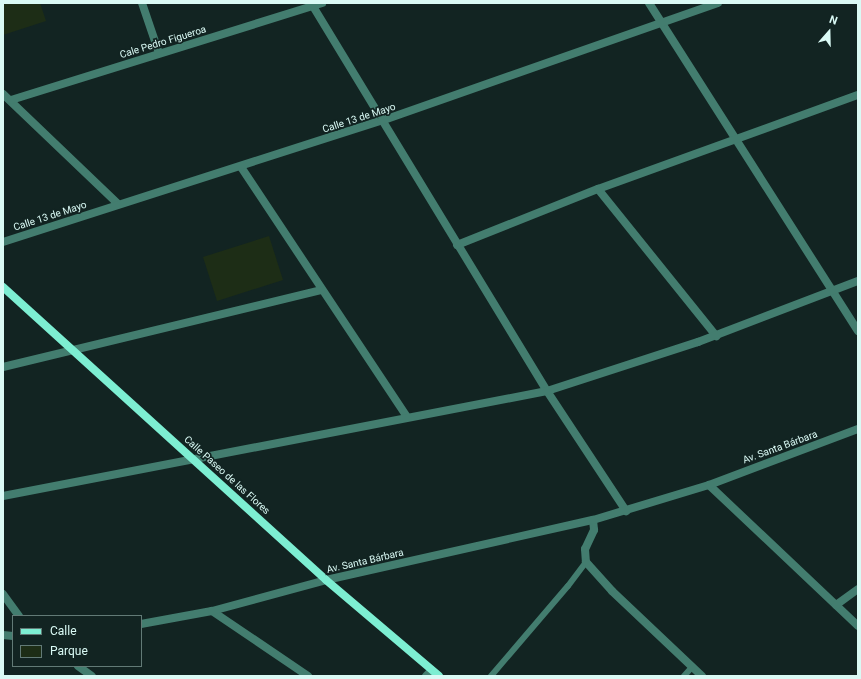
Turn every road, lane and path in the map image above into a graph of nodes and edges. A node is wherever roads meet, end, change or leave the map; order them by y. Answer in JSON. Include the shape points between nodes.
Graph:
{"nodes":[{"id":1,"x":142,"y":3,"type":"edge"},
{"id":2,"x":322,"y":3,"type":"edge"},
{"id":3,"x":650,"y":3,"type":"edge"},
{"id":4,"x":718,"y":3,"type":"edge"},
{"id":5,"x":312,"y":5,"type":"edge"},
{"id":6,"x":663,"y":24,"type":"junction"},
{"id":7,"x":159,"y":53,"type":"junction"},
{"id":8,"x":3,"y":94,"type":"edge"},
{"id":9,"x":858,"y":95,"type":"edge"},
{"id":10,"x":11,"y":100,"type":"junction"},
{"id":11,"x":381,"y":121,"type":"junction"},
{"id":12,"x":737,"y":139,"type":"junction"},
{"id":13,"x":241,"y":167,"type":"junction"},
{"id":14,"x":598,"y":190,"type":"junction"},
{"id":15,"x":118,"y":204,"type":"junction"},
{"id":16,"x":3,"y":242,"type":"edge"},
{"id":17,"x":457,"y":245,"type":"junction"},
{"id":18,"x":858,"y":281,"type":"edge"},
{"id":19,"x":3,"y":287,"type":"edge"},
{"id":20,"x":321,"y":290,"type":"junction"},
{"id":21,"x":833,"y":292,"type":"junction"},
{"id":22,"x":858,"y":331,"type":"edge"},
{"id":23,"x":716,"y":336,"type":"junction"},
{"id":24,"x":74,"y":350,"type":"junction"},
{"id":25,"x":3,"y":367,"type":"edge"},
{"id":26,"x":547,"y":391,"type":"junction"},
{"id":27,"x":407,"y":416,"type":"junction"},
{"id":28,"x":858,"y":429,"type":"edge"},
{"id":29,"x":196,"y":460,"type":"junction"},
{"id":30,"x":709,"y":485,"type":"junction"},
{"id":31,"x":3,"y":496,"type":"edge"},
{"id":32,"x":626,"y":511,"type":"junction"},
{"id":33,"x":593,"y":520,"type":"junction"},
{"id":34,"x":586,"y":562,"type":"junction"},
{"id":35,"x":326,"y":580,"type":"junction"},
{"id":36,"x":858,"y":589,"type":"edge"},
{"id":37,"x":3,"y":594,"type":"edge"},
{"id":38,"x":836,"y":605,"type":"junction"},
{"id":39,"x":212,"y":611,"type":"junction"},
{"id":40,"x":18,"y":615,"type":"edge"},
{"id":41,"x":142,"y":624,"type":"edge"},
{"id":42,"x":858,"y":626,"type":"edge"},
{"id":43,"x":79,"y":667,"type":"edge"},
{"id":44,"x":692,"y":667,"type":"junction"},
{"id":45,"x":429,"y":673,"type":"edge"},
{"id":46,"x":92,"y":676,"type":"edge"},
{"id":47,"x":308,"y":676,"type":"edge"},
{"id":48,"x":439,"y":676,"type":"edge"},
{"id":49,"x":491,"y":676,"type":"edge"},
{"id":50,"x":684,"y":676,"type":"edge"},
{"id":51,"x":702,"y":676,"type":"edge"}],
"edges":[{"from":1,"to":7,"type":"street"},
{"from":2,"to":5,"type":"street","name":"Cale Pedro Figueroa"},
{"from":3,"to":6,"type":"street"},
{"from":4,"to":6,"type":"street","name":"Calle 13 de Mayo"},
{"from":5,"to":7,"type":"street","name":"Cale Pedro Figueroa"},
{"from":5,"to":11,"type":"street"},
{"from":6,"to":11,"type":"street","name":"Calle 13 de Mayo"},
{"from":6,"to":12,"type":"street"},
{"from":7,"to":10,"type":"street","name":"Cale Pedro Figueroa"},
{"from":8,"to":10,"type":"street"},
{"from":9,"to":12,"type":"street"},
{"from":10,"to":15,"type":"street"},
{"from":11,"to":13,"type":"street","name":"Calle 13 de Mayo"},
{"from":11,"to":17,"type":"street"},
{"from":12,"to":14,"type":"street"},
{"from":12,"to":21,"type":"street"},
{"from":13,"to":15,"type":"street","name":"Calle 13 de Mayo"},
{"from":13,"to":20,"type":"street"},
{"from":14,"to":17,"type":"street"},
{"from":14,"to":23,"type":"street"},
{"from":15,"to":16,"type":"street","name":"Calle 13 de Mayo"},
{"from":17,"to":26,"type":"street"},
{"from":18,"to":21,"type":"street"},
{"from":19,"to":24,"type":"street","name":"Calle Paseo de las Flores"},
{"from":20,"to":24,"type":"street"},
{"from":20,"to":27,"type":"street"},
{"from":21,"to":22,"type":"street"},
{"from":21,"to":23,"type":"street"},
{"from":23,"to":26,"type":"street"},
{"from":24,"to":25,"type":"street"},
{"from":24,"to":29,"type":"street","name":"Calle Paseo de las Flores"},
{"from":26,"to":27,"type":"street"},
{"from":26,"to":32,"type":"street"},
{"from":27,"to":29,"type":"street"},
{"from":28,"to":30,"type":"street","name":"Av. Santa Bárbara"},
{"from":29,"to":31,"type":"street"},
{"from":29,"to":35,"type":"street","name":"Calle Paseo de las Flores"},
{"from":30,"to":32,"type":"street","name":"Av. Santa Bárbara"},
{"from":30,"to":38,"type":"street"},
{"from":32,"to":33,"type":"street","name":"Av. Santa Bárbara"},
{"from":33,"to":34,"type":"street","via":[[594,530],[585,549]]},
{"from":33,"to":35,"type":"street","name":"Av. Santa Bárbara"},
{"from":34,"to":44,"type":"street","via":[[612,591]]},
{"from":34,"to":49,"type":"lane"},
{"from":35,"to":39,"type":"street","name":"Av. Santa Bárbara"},
{"from":35,"to":45,"type":"street","name":"Calle Paseo de las Flores"},
{"from":36,"to":38,"type":"street"},
{"from":37,"to":40,"type":"street"},
{"from":38,"to":42,"type":"street"},
{"from":39,"to":41,"type":"street","name":"Av. Santa Bárbara"},
{"from":39,"to":47,"type":"street"},
{"from":43,"to":46,"type":"street"},
{"from":44,"to":50,"type":"lane"},
{"from":44,"to":51,"type":"street"},
{"from":45,"to":48,"type":"street","name":"Calle Paseo de las Flores"}]}
